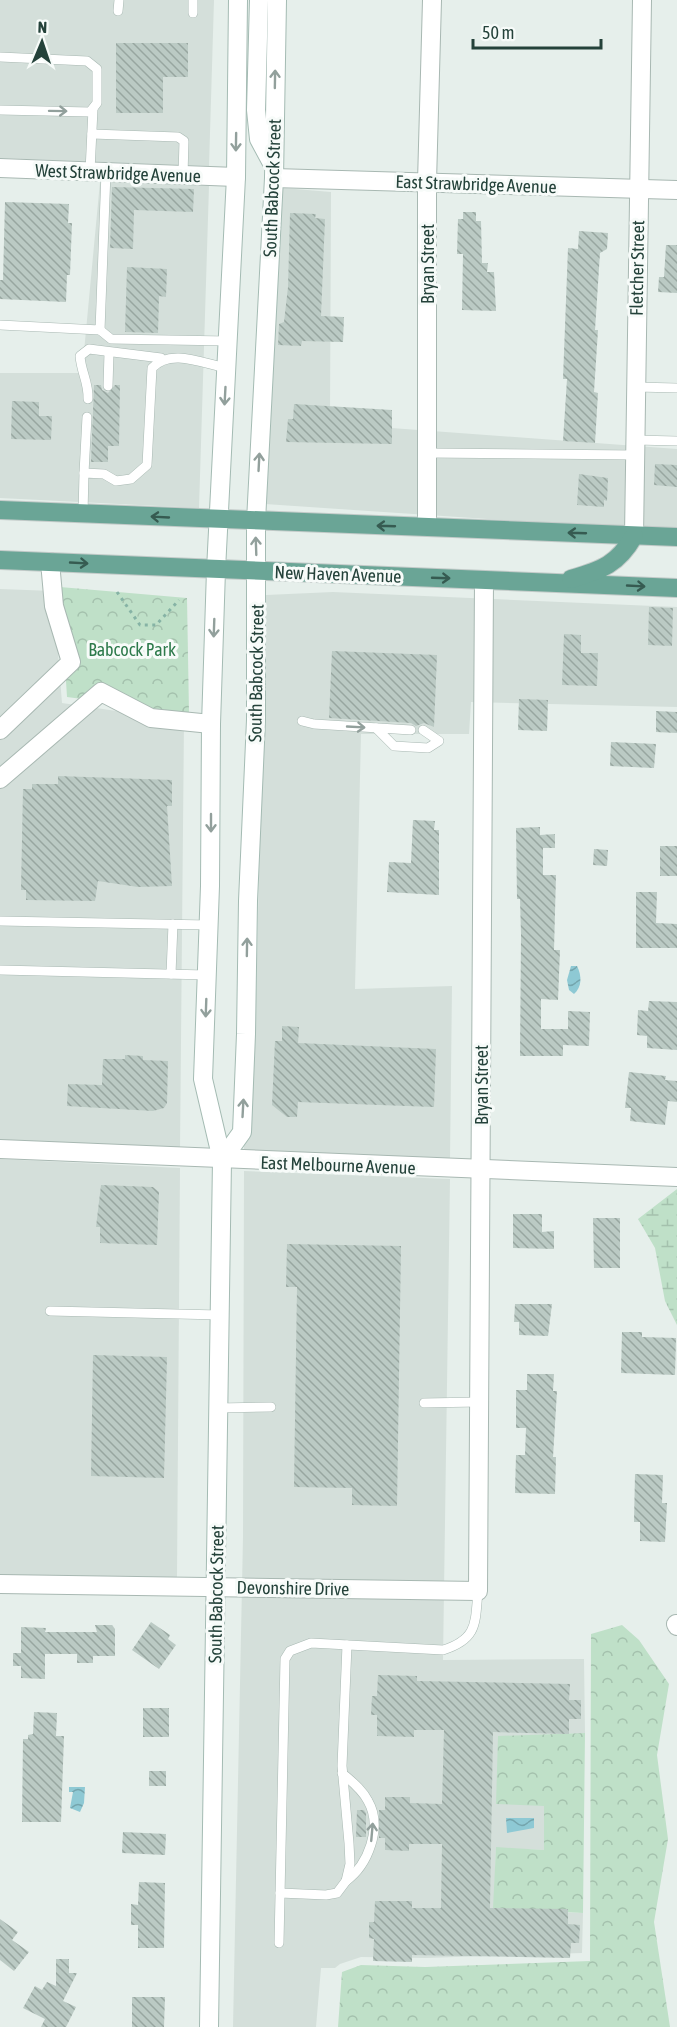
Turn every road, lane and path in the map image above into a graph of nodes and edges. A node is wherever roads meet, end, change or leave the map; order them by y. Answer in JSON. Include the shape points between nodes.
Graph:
{"nodes":[{"id":1,"x":119,"y":0,"type":"edge"},
{"id":2,"x":194,"y":0,"type":"edge"},
{"id":3,"x":238,"y":0,"type":"edge"},
{"id":4,"x":259,"y":0,"type":"edge"},
{"id":5,"x":277,"y":0,"type":"edge"},
{"id":6,"x":432,"y":0,"type":"edge"},
{"id":7,"x":642,"y":0,"type":"edge"},
{"id":8,"x":118,"y":10,"type":"dead end"},
{"id":9,"x":193,"y":13,"type":"dead end"},
{"id":10,"x":0,"y":57,"type":"edge"},
{"id":11,"x":93,"y":109,"type":"junction"},
{"id":12,"x":0,"y":110,"type":"edge"},
{"id":13,"x":92,"y":134,"type":"junction"},
{"id":14,"x":0,"y":168,"type":"edge"},
{"id":15,"x":98,"y":172,"type":"junction"},
{"id":16,"x":274,"y":172,"type":"junction"},
{"id":17,"x":183,"y":175,"type":"junction"},
{"id":18,"x":236,"y":177,"type":"junction"},
{"id":19,"x":427,"y":182,"type":"junction"},
{"id":20,"x":638,"y":188,"type":"junction"},
{"id":21,"x":677,"y":190,"type":"edge"},
{"id":22,"x":0,"y":325,"type":"edge"},
{"id":23,"x":100,"y":330,"type":"junction"},
{"id":24,"x":228,"y":341,"type":"junction"},
{"id":25,"x":109,"y":353,"type":"junction"},
{"id":26,"x":161,"y":358,"type":"junction"},
{"id":27,"x":226,"y":368,"type":"junction"},
{"id":28,"x":108,"y":386,"type":"dead end"},
{"id":29,"x":636,"y":387,"type":"junction"},
{"id":30,"x":677,"y":388,"type":"edge"},
{"id":31,"x":88,"y":399,"type":"dead end"},
{"id":32,"x":87,"y":417,"type":"dead end"},
{"id":33,"x":677,"y":441,"type":"edge"},
{"id":34,"x":635,"y":448,"type":"junction"},
{"id":35,"x":427,"y":453,"type":"junction"},
{"id":36,"x":84,"y":473,"type":"junction"},
{"id":37,"x":0,"y":510,"type":"edge"},
{"id":38,"x":83,"y":514,"type":"junction"},
{"id":39,"x":218,"y":520,"type":"junction"},
{"id":40,"x":256,"y":521,"type":"junction"},
{"id":41,"x":427,"y":527,"type":"junction"},
{"id":42,"x":634,"y":536,"type":"junction"},
{"id":43,"x":677,"y":537,"type":"edge"},
{"id":44,"x":0,"y":560,"type":"edge"},
{"id":45,"x":50,"y":562,"type":"junction"},
{"id":46,"x":216,"y":570,"type":"junction"},
{"id":47,"x":257,"y":571,"type":"junction"},
{"id":48,"x":484,"y":580,"type":"junction"},
{"id":49,"x":558,"y":583,"type":"junction"},
{"id":50,"x":677,"y":588,"type":"edge"},
{"id":51,"x":117,"y":592,"type":"dead end"},
{"id":52,"x":179,"y":600,"type":"dead end"},
{"id":53,"x":302,"y":721,"type":"dead end"},
{"id":54,"x":211,"y":724,"type":"junction"},
{"id":55,"x":376,"y":728,"type":"junction"},
{"id":56,"x":0,"y":730,"type":"edge"},
{"id":57,"x":411,"y":730,"type":"dead end"},
{"id":58,"x":423,"y":730,"type":"dead end"},
{"id":59,"x":0,"y":779,"type":"edge"},
{"id":60,"x":0,"y":921,"type":"edge"},
{"id":61,"x":173,"y":924,"type":"junction"},
{"id":62,"x":209,"y":925,"type":"junction"},
{"id":63,"x":0,"y":970,"type":"edge"},
{"id":64,"x":171,"y":974,"type":"junction"},
{"id":65,"x":207,"y":975,"type":"junction"},
{"id":66,"x":0,"y":1149,"type":"edge"},
{"id":67,"x":222,"y":1160,"type":"junction"},
{"id":68,"x":480,"y":1170,"type":"junction"},
{"id":69,"x":677,"y":1177,"type":"edge"},
{"id":70,"x":50,"y":1311,"type":"dead end"},
{"id":71,"x":220,"y":1314,"type":"junction"},
{"id":72,"x":479,"y":1402,"type":"junction"},
{"id":73,"x":424,"y":1403,"type":"dead end"},
{"id":74,"x":271,"y":1407,"type":"dead end"},
{"id":75,"x":218,"y":1408,"type":"junction"},
{"id":76,"x":0,"y":1584,"type":"edge"},
{"id":77,"x":216,"y":1587,"type":"junction"},
{"id":78,"x":478,"y":1591,"type":"junction"},
{"id":79,"x":347,"y":1645,"type":"junction"},
{"id":80,"x":342,"y":1773,"type":"junction"},
{"id":81,"x":346,"y":1881,"type":"junction"},
{"id":82,"x":280,"y":1893,"type":"junction"},
{"id":83,"x":279,"y":1943,"type":"dead end"},
{"id":84,"x":209,"y":2027,"type":"edge"}],
"edges":[{"from":1,"to":8,"type":"lane"},
{"from":2,"to":9,"type":"lane"},
{"from":3,"to":18,"type":"street","name":"South Babcock Street","one_way":true},
{"from":4,"to":16,"type":"street","via":[[256,110],[259,140]]},
{"from":16,"to":5,"type":"street","name":"South Babcock Street","one_way":true},
{"from":6,"to":19,"type":"street","name":"Bryan Street"},
{"from":7,"to":20,"type":"street","name":"Fletcher Street"},
{"from":10,"to":11,"type":"lane","via":[[94,64],[97,103]]},
{"from":12,"to":11,"type":"lane","one_way":true},
{"from":11,"to":13,"type":"lane"},
{"from":13,"to":15,"type":"lane"},
{"from":13,"to":17,"type":"lane","via":[[178,137],[184,141]]},
{"from":14,"to":15,"type":"street","name":"West Strawbridge Avenue"},
{"from":15,"to":17,"type":"street","name":"West Strawbridge Avenue"},
{"from":15,"to":23,"type":"lane"},
{"from":16,"to":19,"type":"street","name":"East Strawbridge Avenue"},
{"from":40,"to":16,"type":"street","name":"South Babcock Street","one_way":true},
{"from":17,"to":18,"type":"street","name":"West Strawbridge Avenue"},
{"from":18,"to":24,"type":"street","name":"South Babcock Street"},
{"from":19,"to":20,"type":"street","name":"East Strawbridge Avenue"},
{"from":19,"to":35,"type":"street","name":"Bryan Street"},
{"from":20,"to":21,"type":"street","name":"East Strawbridge Avenue"},
{"from":20,"to":29,"type":"street","name":"Fletcher Street"},
{"from":22,"to":23,"type":"lane"},
{"from":23,"to":24,"type":"lane","via":[[111,339]]},
{"from":24,"to":27,"type":"street","name":"South Babcock Street"},
{"from":25,"to":26,"type":"lane"},
{"from":25,"to":28,"type":"lane"},
{"from":25,"to":31,"type":"lane","via":[[89,349],[80,356],[89,386]]},
{"from":26,"to":27,"type":"lane","via":[[174,356]]},
{"from":26,"to":36,"type":"lane","via":[[152,368],[147,465],[130,479],[116,481],[104,470]]},
{"from":27,"to":39,"type":"street","name":"South Babcock Street","one_way":true},
{"from":29,"to":30,"type":"lane"},
{"from":29,"to":34,"type":"street","name":"Fletcher Street"},
{"from":32,"to":36,"type":"lane"},
{"from":33,"to":34,"type":"lane"},
{"from":34,"to":35,"type":"lane"},
{"from":34,"to":42,"type":"street","name":"Fletcher Street"},
{"from":35,"to":41,"type":"street","name":"Bryan Street"},
{"from":36,"to":38,"type":"lane"},
{"from":37,"to":38,"type":"main road"},
{"from":39,"to":38,"type":"main road","one_way":true},
{"from":39,"to":40,"type":"main road"},
{"from":39,"to":46,"type":"street","name":"South Babcock Street"},
{"from":41,"to":40,"type":"main road","one_way":true},
{"from":47,"to":40,"type":"street","name":"South Babcock Street","one_way":true},
{"from":42,"to":41,"type":"main road","one_way":true},
{"from":42,"to":43,"type":"main road"},
{"from":42,"to":49,"type":"main road","via":[[623,554],[609,565]]},
{"from":44,"to":45,"type":"main road","name":"New Haven Avenue"},
{"from":45,"to":46,"type":"main road","name":"New Haven Avenue","one_way":true},
{"from":45,"to":56,"type":"street","via":[[54,606],[71,662]]},
{"from":46,"to":47,"type":"main road","name":"New Haven Avenue"},
{"from":46,"to":54,"type":"street","name":"South Babcock Street","one_way":true},
{"from":47,"to":48,"type":"main road","name":"New Haven Avenue","one_way":true},
{"from":67,"to":47,"type":"street","name":"South Babcock Street","one_way":true,"via":[[242,1132]]},
{"from":48,"to":49,"type":"main road","name":"New Haven Avenue"},
{"from":48,"to":68,"type":"street","name":"Bryan Street"},
{"from":49,"to":50,"type":"main road","name":"New Haven Avenue","one_way":true},
{"from":51,"to":52,"type":"path","via":[[140,625],[156,625]]},
{"from":53,"to":55,"type":"lane","one_way":true},
{"from":54,"to":59,"type":"street","via":[[151,718],[100,692]]},
{"from":54,"to":62,"type":"street","name":"South Babcock Street","one_way":true},
{"from":55,"to":57,"type":"lane"},
{"from":55,"to":58,"type":"lane","via":[[394,746],[428,748],[440,741]]},
{"from":60,"to":61,"type":"lane"},
{"from":61,"to":62,"type":"lane"},
{"from":61,"to":64,"type":"lane"},
{"from":62,"to":65,"type":"street","name":"South Babcock Street"},
{"from":63,"to":64,"type":"lane"},
{"from":64,"to":65,"type":"lane"},
{"from":65,"to":67,"type":"street","name":"South Babcock Street","one_way":true,"via":[[203,1079]]},
{"from":66,"to":67,"type":"street","name":"East Melbourne Avenue"},
{"from":67,"to":68,"type":"street","name":"East Melbourne Avenue"},
{"from":67,"to":71,"type":"street","name":"South Babcock Street"},
{"from":68,"to":69,"type":"street","name":"East Melbourne Avenue"},
{"from":68,"to":72,"type":"street","name":"Bryan Street"},
{"from":70,"to":71,"type":"lane"},
{"from":71,"to":75,"type":"street","name":"South Babcock Street"},
{"from":72,"to":73,"type":"lane"},
{"from":72,"to":78,"type":"street","name":"Bryan Street"},
{"from":74,"to":75,"type":"lane"},
{"from":75,"to":77,"type":"street","name":"South Babcock Street"},
{"from":76,"to":77,"type":"street","name":"Devonshire Drive"},
{"from":77,"to":78,"type":"street","name":"Devonshire Drive"},
{"from":77,"to":84,"type":"street","name":"South Babcock Street"},
{"from":78,"to":79,"type":"lane","via":[[475,1625],[469,1637],[457,1646],[443,1650]]},
{"from":79,"to":80,"type":"lane"},
{"from":79,"to":82,"type":"lane","via":[[311,1643],[290,1651],[285,1659]]},
{"from":80,"to":81,"type":"lane","via":[[350,1843]]},
{"from":81,"to":80,"type":"lane","one_way":true,"via":[[360,1871],[367,1855],[373,1836],[373,1815],[361,1790]]},
{"from":81,"to":82,"type":"lane","via":[[337,1893],[326,1895]]},
{"from":82,"to":83,"type":"lane"}]}
